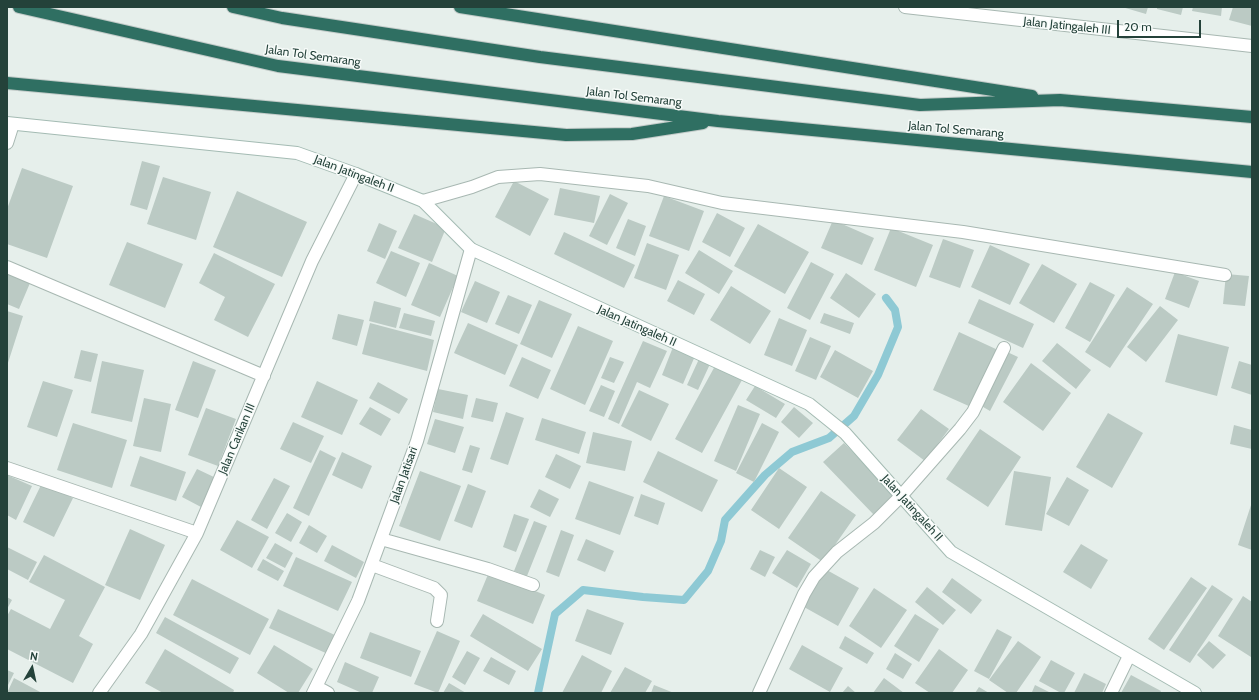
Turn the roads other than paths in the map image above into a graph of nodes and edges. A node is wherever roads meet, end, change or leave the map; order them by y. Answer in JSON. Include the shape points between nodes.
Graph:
{"nodes":[{"id":1,"x":19,"y":7,"type":"edge"},
{"id":2,"x":233,"y":7,"type":"edge"},
{"id":3,"x":460,"y":7,"type":"edge"},
{"id":4,"x":905,"y":7,"type":"edge"},
{"id":5,"x":953,"y":10,"type":"edge"},
{"id":6,"x":1252,"y":46,"type":"edge"},
{"id":7,"x":7,"y":82,"type":"edge"},
{"id":8,"x":1060,"y":100,"type":"junction"},
{"id":9,"x":1252,"y":116,"type":"edge"},
{"id":10,"x":718,"y":121,"type":"junction"},
{"id":11,"x":10,"y":123,"type":"edge"},
{"id":12,"x":7,"y":142,"type":"edge"},
{"id":13,"x":1252,"y":172,"type":"edge"},
{"id":14,"x":356,"y":174,"type":"junction"},
{"id":15,"x":423,"y":201,"type":"junction"},
{"id":16,"x":471,"y":249,"type":"junction"},
{"id":17,"x":7,"y":267,"type":"edge"},
{"id":18,"x":1225,"y":276,"type":"dead end"},
{"id":19,"x":1004,"y":348,"type":"dead end"},
{"id":20,"x":264,"y":376,"type":"junction"},
{"id":21,"x":7,"y":468,"type":"edge"},
{"id":22,"x":901,"y":496,"type":"junction"},
{"id":23,"x":197,"y":533,"type":"junction"},
{"id":24,"x":381,"y":540,"type":"junction"},
{"id":25,"x":372,"y":565,"type":"junction"},
{"id":26,"x":533,"y":585,"type":"dead end"},
{"id":27,"x":437,"y":622,"type":"dead end"},
{"id":28,"x":1129,"y":656,"type":"junction"},
{"id":29,"x":315,"y":690,"type":"edge"},
{"id":30,"x":99,"y":693,"type":"edge"},
{"id":31,"x":328,"y":693,"type":"edge"},
{"id":32,"x":759,"y":693,"type":"edge"},
{"id":33,"x":1111,"y":693,"type":"edge"},
{"id":34,"x":1195,"y":693,"type":"edge"}],
"edges":[{"from":1,"to":10,"type":"highway","name":"Jalan Tol Semarang","via":[[278,66]]},
{"from":2,"to":8,"type":"highway","name":"Jalan Tol Semarang","via":[[282,18],[532,56],[920,105]]},
{"from":3,"to":8,"type":"highway"},
{"from":4,"to":5,"type":"street","name":"Jalan Jatingaleh III"},
{"from":5,"to":6,"type":"street","name":"Jalan Jatingaleh III"},
{"from":7,"to":10,"type":"highway","via":[[566,134],[632,134]]},
{"from":8,"to":9,"type":"highway","name":"Jalan Tol Semarang"},
{"from":10,"to":13,"type":"highway","name":"Jalan Tol Semarang"},
{"from":11,"to":12,"type":"street"},
{"from":11,"to":14,"type":"street","name":"Jalan Jatingaleh II","via":[[297,153]]},
{"from":14,"to":15,"type":"street","name":"Jalan Jatingaleh II"},
{"from":14,"to":20,"type":"street","name":"Jalan Carikan III","via":[[312,261]]},
{"from":15,"to":16,"type":"street","name":"Jalan Jatingaleh II"},
{"from":15,"to":18,"type":"street","via":[[472,188],[498,177],[540,174],[648,186],[722,203],[963,232]]},
{"from":16,"to":22,"type":"street","name":"Jalan Jatingaleh II","via":[[809,404],[845,433]]},
{"from":16,"to":24,"type":"street","name":"Jalan Jatisari","via":[[416,441]]},
{"from":17,"to":20,"type":"street"},
{"from":19,"to":22,"type":"street","via":[[968,418]]},
{"from":20,"to":23,"type":"street","name":"Jalan Carikan III"},
{"from":21,"to":23,"type":"street"},
{"from":22,"to":28,"type":"street","name":"Jalan Jatingaleh II","via":[[951,552]]},
{"from":22,"to":32,"type":"street","via":[[874,523],[836,552],[814,577]]},
{"from":23,"to":30,"type":"street","name":"Jalan Carikan III","via":[[141,634]]},
{"from":24,"to":25,"type":"street","name":"Jalan Jatisari"},
{"from":24,"to":26,"type":"street","via":[[488,569]]},
{"from":25,"to":27,"type":"street","via":[[434,588],[441,595]]},
{"from":25,"to":29,"type":"street","name":"Jalan Jatisari","via":[[358,601]]},
{"from":28,"to":33,"type":"street"},
{"from":28,"to":34,"type":"street","name":"Jalan Jatingaleh II"},
{"from":29,"to":31,"type":"street"}]}
